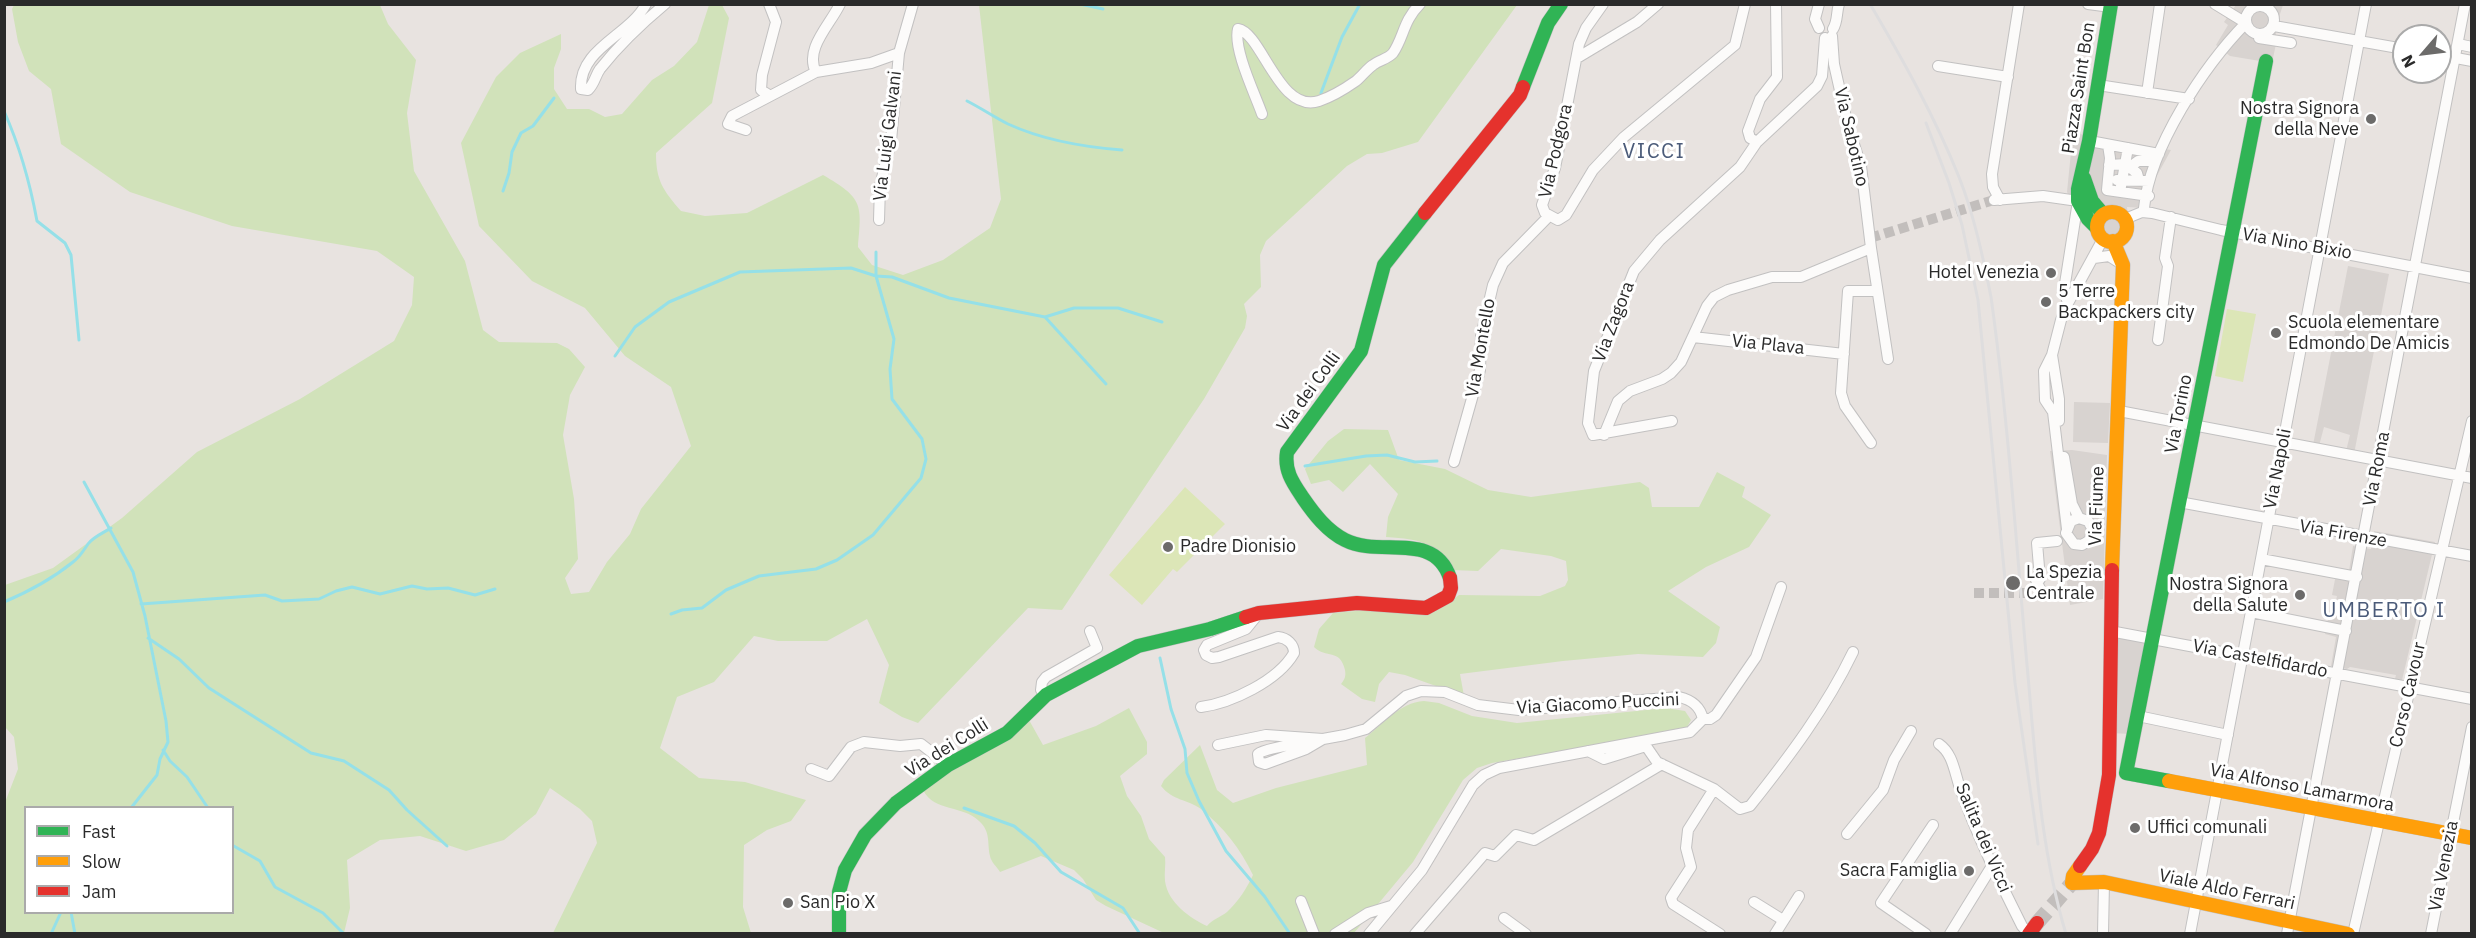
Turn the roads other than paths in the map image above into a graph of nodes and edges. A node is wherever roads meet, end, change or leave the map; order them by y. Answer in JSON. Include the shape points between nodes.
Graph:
{"nodes":[{"id":1,"x":646,"y":4,"type":"edge"},
{"id":2,"x":665,"y":4,"type":"edge"},
{"id":3,"x":769,"y":4,"type":"edge"},
{"id":4,"x":840,"y":4,"type":"edge"},
{"id":5,"x":913,"y":4,"type":"edge"},
{"id":6,"x":1420,"y":4,"type":"edge"},
{"id":7,"x":1561,"y":4,"type":"edge"},
{"id":8,"x":1603,"y":4,"type":"edge"},
{"id":9,"x":1658,"y":4,"type":"edge"},
{"id":10,"x":1745,"y":4,"type":"edge"},
{"id":11,"x":1776,"y":4,"type":"edge"},
{"id":12,"x":1819,"y":4,"type":"edge"},
{"id":13,"x":2019,"y":4,"type":"edge"},
{"id":14,"x":2088,"y":4,"type":"edge"},
{"id":15,"x":2160,"y":4,"type":"edge"},
{"id":16,"x":2215,"y":4,"type":"edge"},
{"id":17,"x":2366,"y":4,"type":"edge"},
{"id":18,"x":2465,"y":4,"type":"edge"},
{"id":19,"x":2111,"y":6,"type":"edge"},
{"id":20,"x":2266,"y":6,"type":"edge"},
{"id":21,"x":1837,"y":9,"type":"edge"},
{"id":22,"x":2246,"y":23,"type":"junction"},
{"id":23,"x":2278,"y":30,"type":"junction"},
{"id":24,"x":1827,"y":31,"type":"junction"},
{"id":25,"x":2235,"y":34,"type":"junction"},
{"id":26,"x":2254,"y":35,"type":"junction"},
{"id":27,"x":2360,"y":41,"type":"junction"},
{"id":28,"x":2291,"y":43,"type":"dead end"},
{"id":29,"x":2458,"y":44,"type":"junction"},
{"id":30,"x":2392,"y":47,"type":"edge"},
{"id":31,"x":2472,"y":47,"type":"edge"},
{"id":32,"x":899,"y":52,"type":"junction"},
{"id":33,"x":2452,"y":57,"type":"edge"},
{"id":34,"x":1577,"y":58,"type":"junction"},
{"id":35,"x":2455,"y":58,"type":"junction"},
{"id":36,"x":2266,"y":61,"type":"joint"},
{"id":37,"x":2472,"y":61,"type":"edge"},
{"id":38,"x":1938,"y":66,"type":"dead end"},
{"id":39,"x":816,"y":72,"type":"junction"},
{"id":40,"x":2008,"y":77,"type":"junction"},
{"id":41,"x":2098,"y":85,"type":"junction"},
{"id":42,"x":2147,"y":93,"type":"junction"},
{"id":43,"x":769,"y":95,"type":"junction"},
{"id":44,"x":2189,"y":99,"type":"junction"},
{"id":45,"x":1263,"y":114,"type":"dead end"},
{"id":46,"x":746,"y":130,"type":"dead end"},
{"id":47,"x":1757,"y":142,"type":"junction"},
{"id":48,"x":2095,"y":142,"type":"dead end"},
{"id":49,"x":2118,"y":146,"type":"junction"},
{"id":50,"x":2155,"y":153,"type":"junction"},
{"id":51,"x":2110,"y":162,"type":"junction"},
{"id":52,"x":2136,"y":173,"type":"junction"},
{"id":53,"x":2083,"y":174,"type":"junction"},
{"id":54,"x":2122,"y":179,"type":"junction"},
{"id":55,"x":2108,"y":181,"type":"junction"},
{"id":56,"x":2120,"y":192,"type":"junction"},
{"id":57,"x":2147,"y":196,"type":"junction"},
{"id":58,"x":2078,"y":201,"type":"junction"},
{"id":59,"x":2144,"y":208,"type":"dead end"},
{"id":60,"x":2103,"y":214,"type":"junction"},
{"id":61,"x":1549,"y":216,"type":"junction"},
{"id":62,"x":2171,"y":217,"type":"junction"},
{"id":63,"x":2125,"y":219,"type":"junction"},
{"id":64,"x":879,"y":220,"type":"dead end"},
{"id":65,"x":2233,"y":232,"type":"junction"},
{"id":66,"x":2109,"y":235,"type":"junction"},
{"id":67,"x":1870,"y":243,"type":"junction"},
{"id":68,"x":2321,"y":247,"type":"junction"},
{"id":69,"x":2094,"y":258,"type":"junction"},
{"id":70,"x":2123,"y":265,"type":"junction"},
{"id":71,"x":2416,"y":267,"type":"junction"},
{"id":72,"x":2472,"y":278,"type":"edge"},
{"id":73,"x":1876,"y":291,"type":"junction"},
{"id":74,"x":2068,"y":303,"type":"junction"},
{"id":75,"x":1693,"y":337,"type":"junction"},
{"id":76,"x":2158,"y":340,"type":"dead end"},
{"id":77,"x":1844,"y":354,"type":"junction"},
{"id":78,"x":1888,"y":359,"type":"dead end"},
{"id":79,"x":2053,"y":406,"type":"junction"},
{"id":80,"x":2119,"y":411,"type":"junction"},
{"id":81,"x":1672,"y":421,"type":"dead end"},
{"id":82,"x":2472,"y":421,"type":"edge"},
{"id":83,"x":2196,"y":424,"type":"junction"},
{"id":84,"x":1604,"y":435,"type":"junction"},
{"id":85,"x":2284,"y":441,"type":"junction"},
{"id":86,"x":1871,"y":443,"type":"dead end"},
{"id":87,"x":2379,"y":461,"type":"junction"},
{"id":88,"x":1454,"y":462,"type":"dead end"},
{"id":89,"x":2459,"y":476,"type":"junction"},
{"id":90,"x":2472,"y":478,"type":"edge"},
{"id":91,"x":2179,"y":502,"type":"junction"},
{"id":92,"x":2079,"y":518,"type":"junction"},
{"id":93,"x":2269,"y":520,"type":"junction"},
{"id":94,"x":2067,"y":528,"type":"junction"},
{"id":95,"x":2364,"y":538,"type":"junction"},
{"id":96,"x":2057,"y":541,"type":"dead end"},
{"id":97,"x":2441,"y":551,"type":"junction"},
{"id":98,"x":2472,"y":556,"type":"edge"},
{"id":99,"x":2261,"y":559,"type":"junction"},
{"id":100,"x":2356,"y":577,"type":"junction"},
{"id":101,"x":1782,"y":587,"type":"dead end"},
{"id":102,"x":2042,"y":593,"type":"dead end"},
{"id":103,"x":2251,"y":612,"type":"junction"},
{"id":104,"x":1259,"y":613,"type":"junction"},
{"id":105,"x":2110,"y":631,"type":"junction"},
{"id":106,"x":2346,"y":631,"type":"junction"},
{"id":107,"x":1090,"y":632,"type":"dead end"},
{"id":108,"x":2151,"y":638,"type":"junction"},
{"id":109,"x":1853,"y":652,"type":"dead end"},
{"id":110,"x":2243,"y":655,"type":"junction"},
{"id":111,"x":2338,"y":673,"type":"junction"},
{"id":112,"x":2410,"y":687,"type":"junction"},
{"id":113,"x":1046,"y":695,"type":"junction"},
{"id":114,"x":2472,"y":699,"type":"edge"},
{"id":115,"x":1201,"y":707,"type":"dead end"},
{"id":116,"x":2138,"y":717,"type":"junction"},
{"id":117,"x":1703,"y":719,"type":"junction"},
{"id":118,"x":2472,"y":727,"type":"edge"},
{"id":119,"x":1911,"y":730,"type":"dead end"},
{"id":120,"x":2228,"y":735,"type":"junction"},
{"id":121,"x":1323,"y":739,"type":"junction"},
{"id":122,"x":1939,"y":744,"type":"dead end"},
{"id":123,"x":1218,"y":745,"type":"dead end"},
{"id":124,"x":1587,"y":750,"type":"junction"},
{"id":125,"x":1662,"y":764,"type":"junction"},
{"id":126,"x":948,"y":765,"type":"junction"},
{"id":127,"x":811,"y":769,"type":"dead end"},
{"id":128,"x":2126,"y":773,"type":"joint"},
{"id":129,"x":1714,"y":789,"type":"junction"},
{"id":130,"x":2218,"y":790,"type":"junction"},
{"id":131,"x":2312,"y":807,"type":"junction"},
{"id":132,"x":2379,"y":820,"type":"junction"},
{"id":133,"x":1932,"y":825,"type":"dead end"},
{"id":134,"x":1847,"y":834,"type":"dead end"},
{"id":135,"x":2450,"y":834,"type":"junction"},
{"id":136,"x":2472,"y":838,"type":"edge"},
{"id":137,"x":2092,"y":849,"type":"junction"},
{"id":138,"x":1992,"y":866,"type":"junction"},
{"id":139,"x":2102,"y":882,"type":"junction"},
{"id":140,"x":2072,"y":883,"type":"joint"},
{"id":141,"x":1799,"y":896,"type":"dead end"},
{"id":142,"x":1301,"y":901,"type":"dead end"},
{"id":143,"x":1754,"y":902,"type":"dead end"},
{"id":144,"x":2196,"y":902,"type":"junction"},
{"id":145,"x":1392,"y":906,"type":"junction"},
{"id":146,"x":1504,"y":918,"type":"dead end"},
{"id":147,"x":1783,"y":920,"type":"junction"},
{"id":148,"x":2288,"y":927,"type":"edge"},
{"id":149,"x":2031,"y":930,"type":"edge"},
{"id":150,"x":839,"y":933,"type":"edge"},
{"id":151,"x":1314,"y":933,"type":"edge"},
{"id":152,"x":1335,"y":933,"type":"edge"},
{"id":153,"x":1369,"y":933,"type":"edge"},
{"id":154,"x":1415,"y":933,"type":"edge"},
{"id":155,"x":1526,"y":933,"type":"edge"},
{"id":156,"x":1720,"y":933,"type":"edge"},
{"id":157,"x":1775,"y":933,"type":"edge"},
{"id":158,"x":1926,"y":933,"type":"edge"},
{"id":159,"x":1950,"y":933,"type":"edge"},
{"id":160,"x":2103,"y":933,"type":"edge"},
{"id":161,"x":2190,"y":933,"type":"edge"},
{"id":162,"x":2348,"y":933,"type":"edge"},
{"id":163,"x":2353,"y":933,"type":"edge"},
{"id":164,"x":2431,"y":933,"type":"edge"}],
"edges":[{"from":1,"to":2,"type":"street","via":[[587,64],[580,77],[581,89],[588,90],[594,84],[597,72],[626,38]]},
{"from":3,"to":43,"type":"street","via":[[776,22],[761,90]]},
{"from":4,"to":39,"type":"street","via":[[816,44],[812,63]]},
{"from":5,"to":32,"type":"street","name":"Via Luigi Galvani"},
{"from":6,"to":45,"type":"street","via":[[1392,53],[1357,80],[1318,101],[1302,101],[1291,95],[1250,36],[1238,29],[1240,52]]},
{"from":7,"to":104,"type":"street","name":"Via dei Colli","via":[[1548,23],[1520,95],[1384,265],[1360,351],[1285,460],[1295,486],[1327,527],[1347,542],[1422,548],[1436,555],[1447,567],[1452,591],[1442,602],[1426,608],[1357,603]]},
{"from":8,"to":34,"type":"street","name":"Via Podgora","via":[[1586,28]]},
{"from":9,"to":34,"type":"street","via":[[1637,22]]},
{"from":10,"to":61,"type":"street","name":"Via Podgora","via":[[1738,38],[1729,52],[1618,143],[1593,170],[1566,216],[1558,220]]},
{"from":11,"to":47,"type":"street","via":[[1777,77],[1760,99],[1748,130],[1750,138]]},
{"from":12,"to":24,"type":"street","via":[[1815,19]]},
{"from":13,"to":40,"type":"street"},
{"from":14,"to":19,"type":"street"},
{"from":15,"to":42,"type":"street"},
{"from":16,"to":22,"type":"street"},
{"from":17,"to":27,"type":"street","name":"Via Napoli"},
{"from":18,"to":29,"type":"street","name":"Via Roma"},
{"from":19,"to":41,"type":"street","name":"Piazza Saint Bon"},
{"from":20,"to":22,"type":"street","via":[[2253,8]]},
{"from":20,"to":23,"type":"street"},
{"from":21,"to":24,"type":"street","via":[[1837,23]]},
{"from":22,"to":25,"type":"street"},
{"from":22,"to":26,"type":"street"},
{"from":23,"to":26,"type":"street"},
{"from":23,"to":27,"type":"street"},
{"from":23,"to":28,"type":"street"},
{"from":23,"to":36,"type":"street"},
{"from":24,"to":47,"type":"street","via":[[1822,76],[1817,86]]},
{"from":24,"to":67,"type":"street","name":"Via Sabotino","via":[[1861,166]]},
{"from":25,"to":26,"type":"street"},
{"from":25,"to":44,"type":"street"},
{"from":27,"to":30,"type":"street"},
{"from":27,"to":68,"type":"street","name":"Via Napoli"},
{"from":29,"to":31,"type":"street"},
{"from":29,"to":35,"type":"street","name":"Via Roma"},
{"from":32,"to":39,"type":"street","name":"Via Luigi Galvani","via":[[871,63]]},
{"from":32,"to":64,"type":"street","name":"Via Luigi Galvani","via":[[891,141],[880,186]]},
{"from":33,"to":35,"type":"street"},
{"from":34,"to":61,"type":"street","name":"Via Podgora","via":[[1555,168],[1542,205]]},
{"from":35,"to":37,"type":"street"},
{"from":35,"to":71,"type":"street","name":"Via Roma"},
{"from":36,"to":65,"type":"street","name":"Via Torino"},
{"from":38,"to":40,"type":"street"},
{"from":39,"to":43,"type":"street","name":"Via Luigi Galvani"},
{"from":40,"to":58,"type":"street","via":[[1992,174],[1997,200],[2043,196]]},
{"from":41,"to":42,"type":"street"},
{"from":41,"to":53,"type":"street","name":"Piazza Saint Bon"},
{"from":42,"to":44,"type":"street"},
{"from":43,"to":46,"type":"street","name":"Via Luigi Galvani","via":[[732,116],[728,124]]},
{"from":44,"to":50,"type":"street"},
{"from":47,"to":84,"type":"street","name":"Via Zagora","via":[[1740,167],[1660,240],[1634,271],[1594,370],[1588,423],[1593,435]]},
{"from":48,"to":49,"type":"street","name":"Piazza Saint Bon"},
{"from":49,"to":50,"type":"street","name":"Piazza Saint Bon"},
{"from":49,"to":51,"type":"street","name":"Piazza Saint Bon"},
{"from":49,"to":52,"type":"street"},
{"from":50,"to":52,"type":"street","via":[[2154,166]]},
{"from":50,"to":52,"type":"street","via":[[2147,161],[2138,161]]},
{"from":51,"to":52,"type":"street"},
{"from":51,"to":55,"type":"street","name":"Piazza Saint Bon"},
{"from":52,"to":54,"type":"street"},
{"from":52,"to":54,"type":"street"},
{"from":52,"to":57,"type":"street"},
{"from":53,"to":58,"type":"street","name":"Piazza Saint Bon"},
{"from":53,"to":60,"type":"street","name":"Piazza Saint Bon","via":[[2087,192]]},
{"from":54,"to":55,"type":"street"},
{"from":54,"to":56,"type":"street"},
{"from":55,"to":56,"type":"street","via":[[2107,190]]},
{"from":56,"to":57,"type":"street"},
{"from":57,"to":59,"type":"street"},
{"from":58,"to":66,"type":"street","via":[[2088,219]]},
{"from":58,"to":74,"type":"street","via":[[2064,290]]},
{"from":60,"to":63,"type":"street","via":[[2115,212]]},
{"from":60,"to":66,"type":"street","via":[[2099,219]]},
{"from":61,"to":88,"type":"street","name":"Via Montello","via":[[1503,263],[1493,285],[1481,336],[1480,370]]},
{"from":62,"to":63,"type":"street","name":"Via Nino Bixio","via":[[2142,212]]},
{"from":62,"to":65,"type":"street","name":"Via Nino Bixio"},
{"from":62,"to":76,"type":"street"},
{"from":63,"to":66,"type":"street","via":[[2126,228]]},
{"from":65,"to":68,"type":"street","name":"Via Nino Bixio"},
{"from":65,"to":83,"type":"street","name":"Via Torino"},
{"from":66,"to":69,"type":"street"},
{"from":66,"to":70,"type":"street","name":"Via Fiume","via":[[2127,255]]},
{"from":67,"to":73,"type":"street","name":"Via Sabotino"},
{"from":67,"to":75,"type":"street","via":[[1801,277],[1772,277],[1714,297]]},
{"from":68,"to":71,"type":"street","name":"Via Nino Bixio"},
{"from":68,"to":85,"type":"street","name":"Via Napoli"},
{"from":69,"to":70,"type":"street","via":[[2109,256]]},
{"from":69,"to":74,"type":"street"},
{"from":70,"to":80,"type":"street","name":"Via Fiume"},
{"from":71,"to":72,"type":"street","name":"Via Nino Bixio"},
{"from":71,"to":87,"type":"street","name":"Via Roma"},
{"from":73,"to":77,"type":"street","via":[[1848,291]]},
{"from":73,"to":78,"type":"street","name":"Via Sabotino"},
{"from":74,"to":79,"type":"street","via":[[2044,371],[2044,400]]},
{"from":75,"to":77,"type":"street","name":"Via Plava"},
{"from":75,"to":84,"type":"street","via":[[1671,373],[1618,400]]},
{"from":77,"to":86,"type":"street","via":[[1842,400]]},
{"from":79,"to":92,"type":"street","via":[[2072,504]]},
{"from":79,"to":94,"type":"street"},
{"from":80,"to":83,"type":"street"},
{"from":80,"to":105,"type":"street","name":"Via Fiume"},
{"from":81,"to":84,"type":"street"},
{"from":82,"to":89,"type":"street","name":"Corso Cavour"},
{"from":83,"to":85,"type":"street"},
{"from":83,"to":91,"type":"street","name":"Via Torino"},
{"from":85,"to":87,"type":"street"},
{"from":85,"to":93,"type":"street","name":"Via Napoli"},
{"from":87,"to":89,"type":"street"},
{"from":87,"to":95,"type":"street","name":"Via Roma"},
{"from":89,"to":90,"type":"street"},
{"from":89,"to":97,"type":"street","name":"Corso Cavour"},
{"from":91,"to":93,"type":"street","name":"Via Firenze"},
{"from":91,"to":108,"type":"street","name":"Via Torino"},
{"from":92,"to":94,"type":"street"},
{"from":92,"to":94,"type":"street","via":[[2088,521],[2092,528],[2092,537],[2086,543],[2074,544]]},
{"from":93,"to":95,"type":"street","name":"Via Firenze"},
{"from":93,"to":99,"type":"street","name":"Via Napoli"},
{"from":95,"to":97,"type":"street","name":"Via Firenze"},
{"from":95,"to":100,"type":"street","name":"Via Roma"},
{"from":96,"to":102,"type":"street","via":[[2037,543],[2040,577],[2036,580]]},
{"from":97,"to":98,"type":"street","name":"Via Firenze"},
{"from":97,"to":112,"type":"street","name":"Corso Cavour"},
{"from":99,"to":100,"type":"street"},
{"from":99,"to":103,"type":"street","name":"Via Napoli"},
{"from":100,"to":106,"type":"street","name":"Via Roma"},
{"from":101,"to":117,"type":"street","via":[[1756,657],[1716,715],[1710,720]]},
{"from":103,"to":106,"type":"street"},
{"from":103,"to":110,"type":"street","name":"Via Napoli"},
{"from":104,"to":113,"type":"street","name":"Via dei Colli","via":[[1138,646]]},
{"from":104,"to":115,"type":"street","via":[[1245,629],[1209,643],[1206,655],[1216,658],[1278,637],[1290,642],[1294,649],[1292,657],[1253,688],[1222,703]]},
{"from":105,"to":108,"type":"street","name":"Via Castelfidardo"},
{"from":105,"to":137,"type":"street","name":"Via Fiume","via":[[2109,775],[2103,820]]},
{"from":106,"to":111,"type":"street","name":"Via Roma"},
{"from":107,"to":113,"type":"street","name":"Via dei Colli","via":[[1097,648],[1046,677],[1041,690]]},
{"from":108,"to":110,"type":"street","name":"Via Castelfidardo"},
{"from":108,"to":116,"type":"street","name":"Via Torino"},
{"from":109,"to":129,"type":"street","via":[[1818,716],[1750,806],[1743,810]]},
{"from":110,"to":111,"type":"street","name":"Via Castelfidardo"},
{"from":110,"to":120,"type":"street","name":"Via Napoli"},
{"from":111,"to":112,"type":"street","name":"Via Castelfidardo"},
{"from":111,"to":131,"type":"street","name":"Via Roma"},
{"from":112,"to":114,"type":"street","name":"Via Castelfidardo"},
{"from":112,"to":132,"type":"street","name":"Corso Cavour"},
{"from":113,"to":126,"type":"street","name":"Via dei Colli","via":[[1016,727]]},
{"from":116,"to":120,"type":"street"},
{"from":116,"to":128,"type":"street","name":"Via Torino"},
{"from":117,"to":121,"type":"street","name":"Via Giacomo Puccini","via":[[1694,703],[1679,697],[1519,710],[1478,705],[1431,690],[1406,696],[1366,729]]},
{"from":117,"to":124,"type":"street","name":"Via Giacomo Puccini","via":[[1690,732]]},
{"from":118,"to":135,"type":"street","name":"Via Venezia"},
{"from":119,"to":134,"type":"street","via":[[1883,790]]},
{"from":120,"to":130,"type":"street","name":"Via Napoli"},
{"from":121,"to":121,"type":"street","name":"Via Giacomo Puccini","via":[[1263,750],[1258,754],[1259,762],[1265,764]]},
{"from":121,"to":123,"type":"street","name":"Via Giacomo Puccini","via":[[1266,735]]},
{"from":122,"to":138,"type":"street","name":"Salita dei Vicci","via":[[1948,750]]},
{"from":124,"to":125,"type":"street","via":[[1604,759],[1646,746]]},
{"from":124,"to":145,"type":"street","name":"Via Giacomo Puccini","via":[[1499,768],[1479,779],[1422,870]]},
{"from":125,"to":129,"type":"street"},
{"from":125,"to":154,"type":"street","via":[[1534,840],[1516,835],[1495,856],[1485,853]]},
{"from":126,"to":127,"type":"street","via":[[921,744],[864,742],[851,747],[829,776]]},
{"from":126,"to":150,"type":"street","name":"Via dei Colli","via":[[896,803],[865,835],[845,870],[839,892]]},
{"from":128,"to":130,"type":"street","name":"Via Alfonso Lamarmora"},
{"from":129,"to":156,"type":"street","via":[[1687,834],[1691,867],[1671,895],[1671,901]]},
{"from":130,"to":131,"type":"street","name":"Via Alfonso Lamarmora"},
{"from":130,"to":144,"type":"street","name":"Via Napoli"},
{"from":131,"to":132,"type":"street","name":"Via Alfonso Lamarmora"},
{"from":131,"to":148,"type":"street","name":"Via Roma"},
{"from":132,"to":135,"type":"street","name":"Via Alfonso Lamarmora"},
{"from":132,"to":163,"type":"street","name":"Corso Cavour"},
{"from":133,"to":158,"type":"street","via":[[1881,903]]},
{"from":135,"to":136,"type":"street","name":"Via Alfonso Lamarmora"},
{"from":135,"to":164,"type":"street","name":"Via Venezia"},
{"from":137,"to":139,"type":"street","via":[[2092,871]]},
{"from":137,"to":140,"type":"street","name":"Via Fiume"},
{"from":138,"to":149,"type":"street","name":"Salita dei Vicci","via":[[2022,926]]},
{"from":138,"to":159,"type":"street"},
{"from":139,"to":140,"type":"street","name":"Viale Aldo Ferrari"},
{"from":139,"to":144,"type":"street","name":"Viale Aldo Ferrari"},
{"from":139,"to":160,"type":"street"},
{"from":141,"to":147,"type":"street"},
{"from":142,"to":151,"type":"street"},
{"from":143,"to":147,"type":"street"},
{"from":144,"to":148,"type":"street","name":"Viale Aldo Ferrari"},
{"from":144,"to":161,"type":"street","name":"Via Napoli"},
{"from":145,"to":152,"type":"street","via":[[1368,913]]},
{"from":145,"to":153,"type":"street","name":"Via Giacomo Puccini"},
{"from":146,"to":155,"type":"street"},
{"from":147,"to":157,"type":"street"},
{"from":148,"to":162,"type":"street","name":"Viale Aldo Ferrari"}]}
